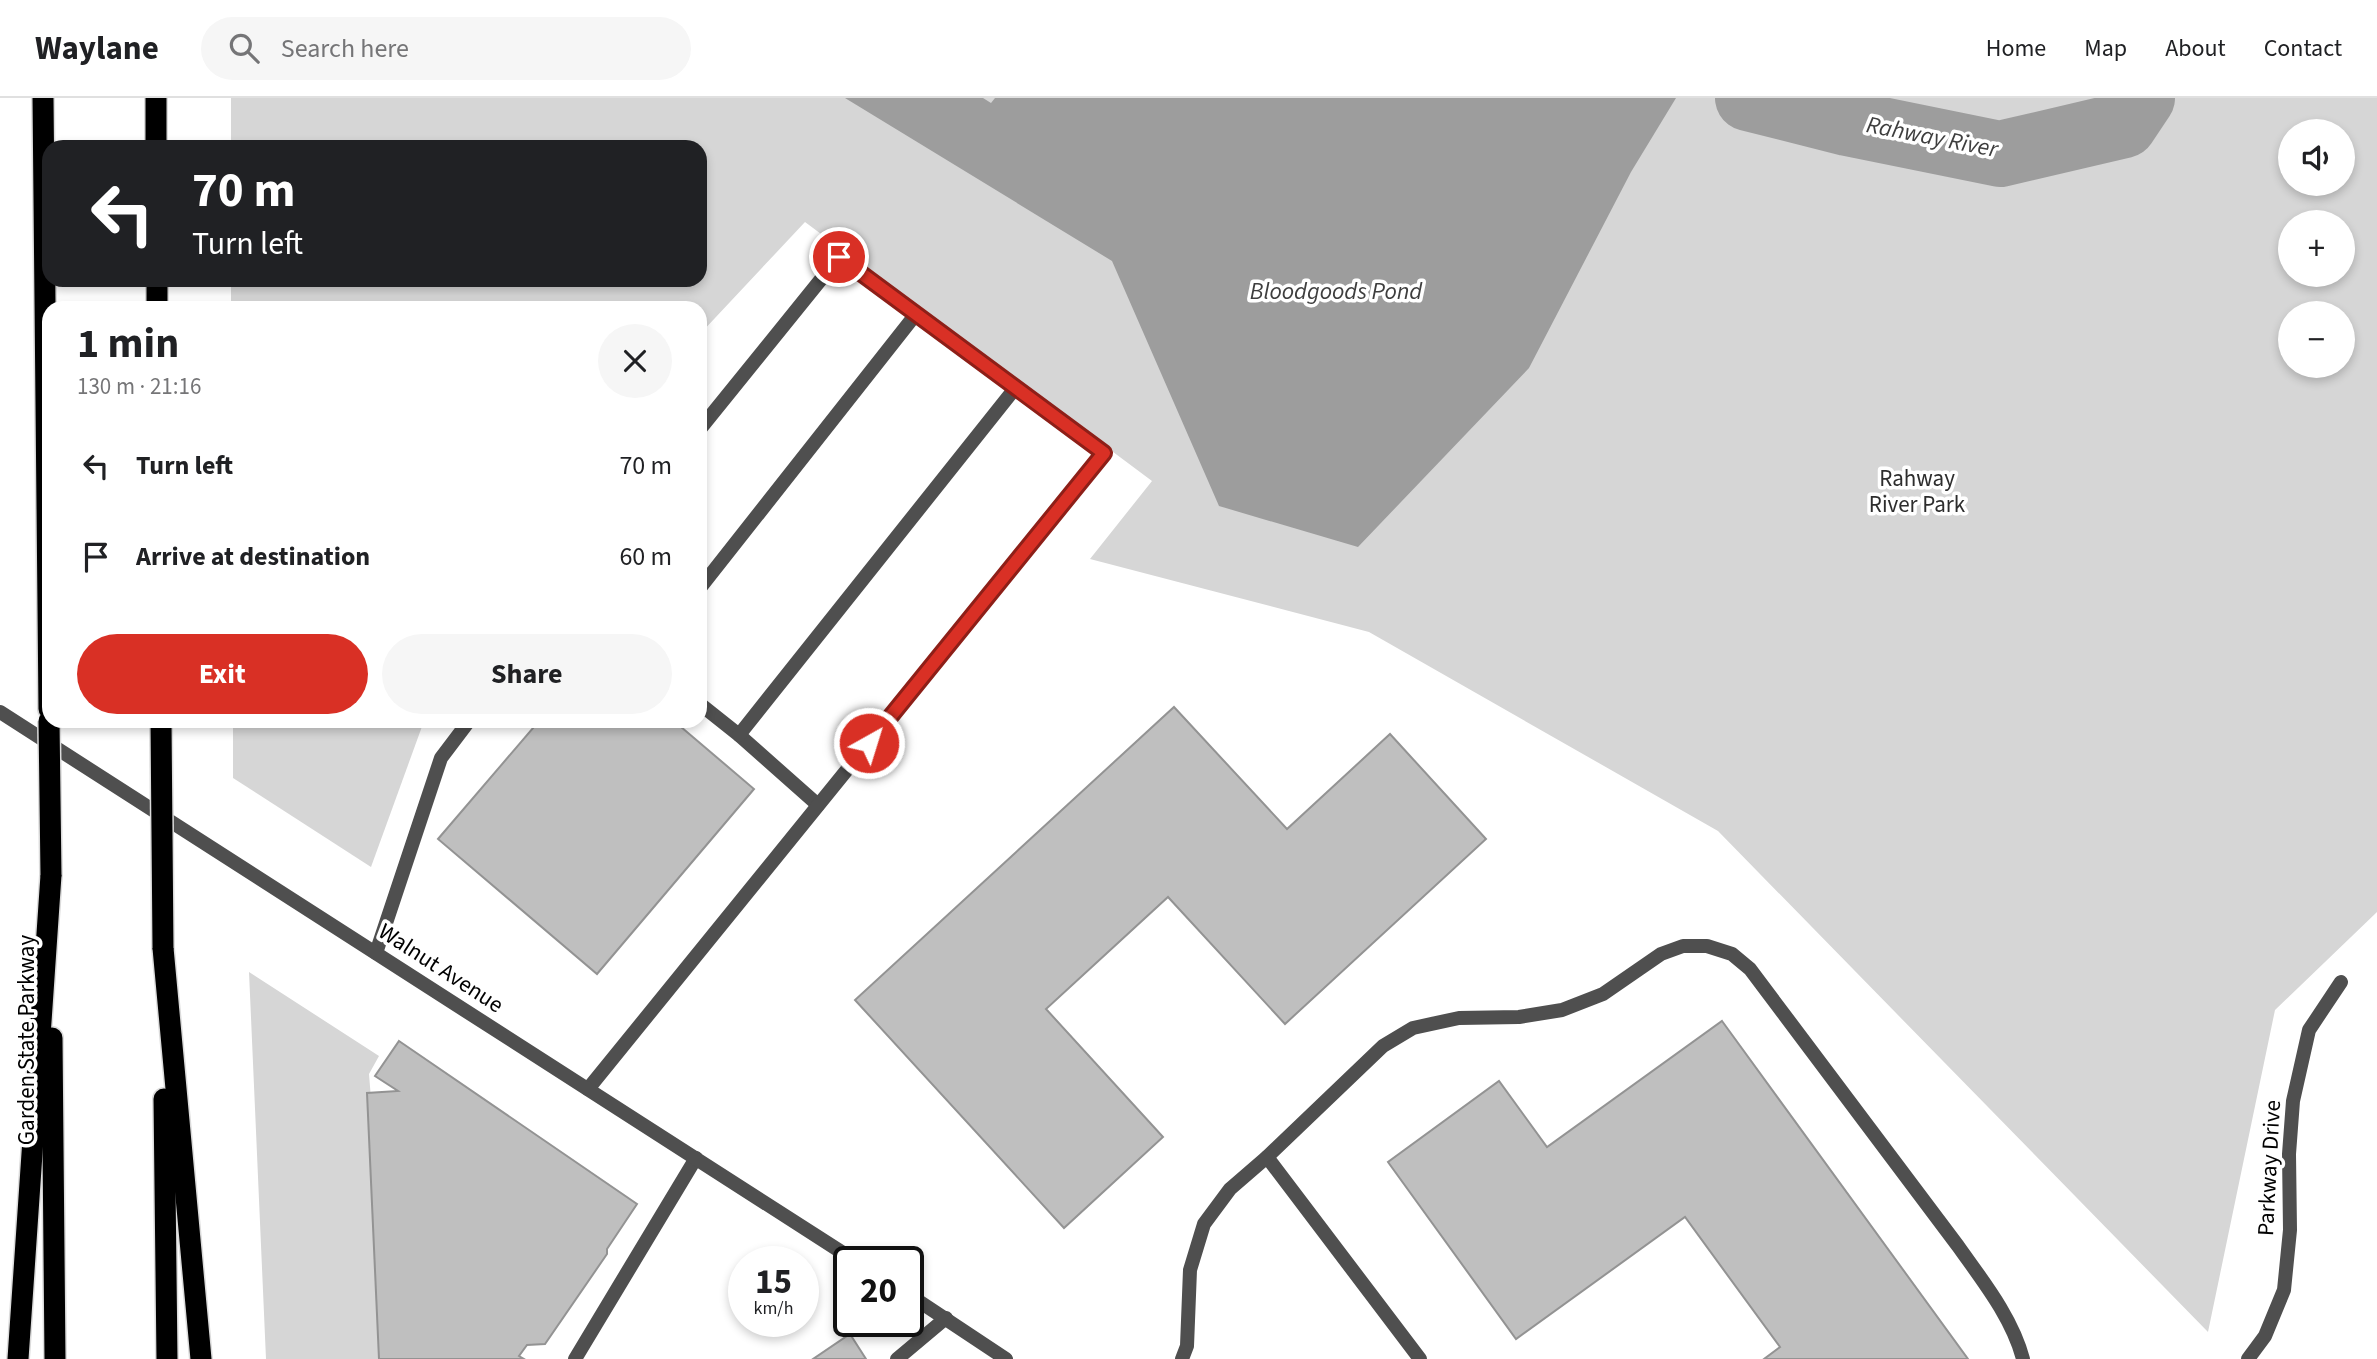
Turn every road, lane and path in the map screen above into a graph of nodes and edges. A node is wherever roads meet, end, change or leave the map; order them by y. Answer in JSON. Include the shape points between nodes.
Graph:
{"nodes":[{"id":1,"x":43,"y":98,"type":"edge"},
{"id":2,"x":156,"y":98,"type":"edge"},
{"id":3,"x":43,"y":140,"type":"edge"},
{"id":4,"x":156,"y":140,"type":"edge"},
{"id":5,"x":916,"y":314,"type":"junction"},
{"id":6,"x":1016,"y":387,"type":"junction"},
{"id":7,"x":707,"y":420,"type":"edge"},
{"id":8,"x":707,"y":579,"type":"edge"},
{"id":9,"x":707,"y":710,"type":"edge"},
{"id":10,"x":0,"y":712,"type":"edge"},
{"id":11,"x":49,"y":728,"type":"edge"},
{"id":12,"x":161,"y":728,"type":"edge"},
{"id":13,"x":464,"y":728,"type":"edge"},
{"id":14,"x":739,"y":735,"type":"junction"},
{"id":15,"x":818,"y":805,"type":"junction"},
{"id":16,"x":51,"y":875,"type":"junction"},
{"id":17,"x":163,"y":948,"type":"junction"},
{"id":18,"x":376,"y":953,"type":"junction"},
{"id":19,"x":2341,"y":982,"type":"dead end"},
{"id":20,"x":588,"y":1089,"type":"junction"},
{"id":21,"x":1267,"y":1157,"type":"junction"},
{"id":22,"x":696,"y":1158,"type":"junction"},
{"id":23,"x":833,"y":1246,"type":"edge"},
{"id":24,"x":924,"y":1304,"type":"edge"},
{"id":25,"x":946,"y":1318,"type":"junction"},
{"id":26,"x":18,"y":1359,"type":"edge"},
{"id":27,"x":55,"y":1359,"type":"edge"},
{"id":28,"x":167,"y":1359,"type":"edge"},
{"id":29,"x":201,"y":1359,"type":"edge"},
{"id":30,"x":575,"y":1359,"type":"edge"},
{"id":31,"x":897,"y":1359,"type":"edge"},
{"id":32,"x":1006,"y":1359,"type":"edge"},
{"id":33,"x":1182,"y":1359,"type":"edge"},
{"id":34,"x":1420,"y":1359,"type":"edge"},
{"id":35,"x":2023,"y":1359,"type":"edge"},
{"id":36,"x":2248,"y":1359,"type":"edge"}],
"edges":[{"from":1,"to":3,"type":"highway"},
{"from":2,"to":4,"type":"highway"},
{"from":5,"to":6,"type":"street"},
{"from":5,"to":7,"type":"street","via":[[839,257]]},
{"from":5,"to":8,"type":"street"},
{"from":6,"to":14,"type":"street"},
{"from":6,"to":15,"type":"street","via":[[1104,453]]},
{"from":9,"to":14,"type":"street"},
{"from":10,"to":18,"type":"street","name":"Walnut Avenue"},
{"from":11,"to":16,"type":"highway","name":"Garden State Parkway","bridge":true},
{"from":12,"to":17,"type":"highway","bridge":true},
{"from":13,"to":18,"type":"street","via":[[441,758]]},
{"from":14,"to":15,"type":"street"},
{"from":15,"to":20,"type":"street"},
{"from":16,"to":26,"type":"highway"},
{"from":16,"to":27,"type":"highway","name":"Garden State Parkway"},
{"from":17,"to":28,"type":"highway"},
{"from":17,"to":29,"type":"highway"},
{"from":18,"to":20,"type":"street","name":"Walnut Avenue"},
{"from":19,"to":36,"type":"street","name":"Parkway Drive","via":[[2309,1030],[2293,1101],[2284,1290],[2265,1336]]},
{"from":20,"to":22,"type":"street","name":"Walnut Avenue"},
{"from":21,"to":33,"type":"street","via":[[1230,1189],[1204,1224],[1190,1270],[1187,1346]]},
{"from":21,"to":34,"type":"street"},
{"from":21,"to":35,"type":"street","via":[[1383,1045],[1413,1028],[1459,1018],[1519,1017],[1562,1010],[1603,994],[1661,954],[1683,946],[1707,946],[1732,954],[1750,969],[1990,1292],[2019,1342]]},
{"from":22,"to":23,"type":"street","name":"Walnut Avenue"},
{"from":22,"to":30,"type":"street"},
{"from":24,"to":25,"type":"street"},
{"from":25,"to":31,"type":"street"},
{"from":25,"to":32,"type":"street"}]}
